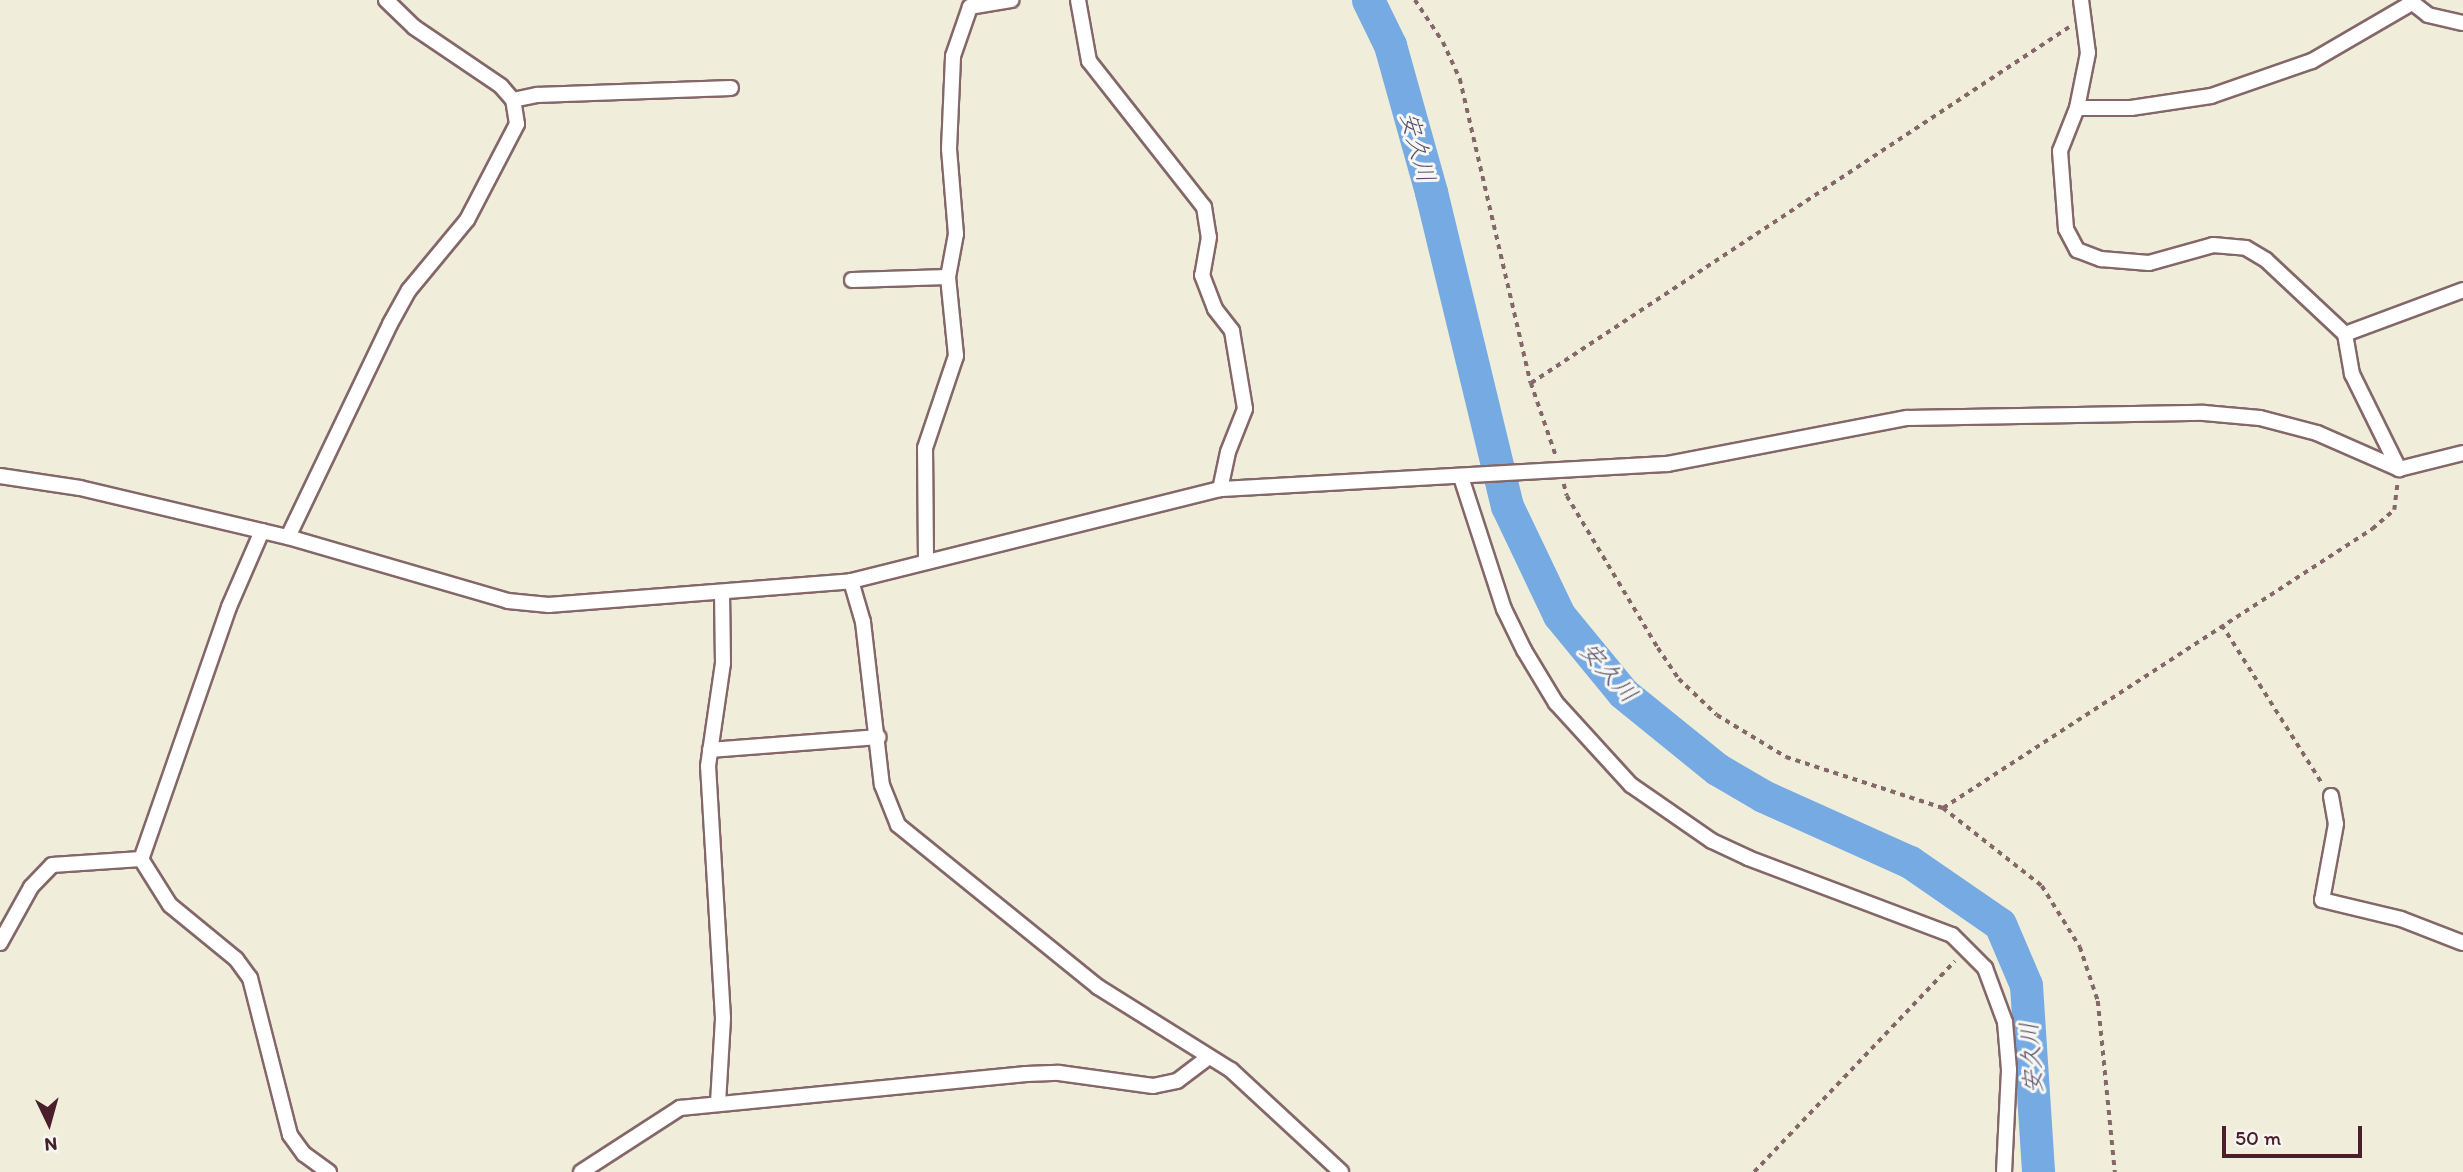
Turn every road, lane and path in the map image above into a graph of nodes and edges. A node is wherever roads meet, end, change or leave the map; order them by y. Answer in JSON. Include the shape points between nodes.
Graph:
{"nodes":[{"id":1,"x":386,"y":0,"type":"edge"},
{"id":2,"x":1011,"y":0,"type":"edge"},
{"id":3,"x":1077,"y":0,"type":"edge"},
{"id":4,"x":1415,"y":0,"type":"edge"},
{"id":5,"x":2409,"y":2,"type":"edge"},
{"id":6,"x":2083,"y":3,"type":"edge"},
{"id":7,"x":2463,"y":23,"type":"edge"},
{"id":8,"x":731,"y":88,"type":"dead end"},
{"id":9,"x":513,"y":100,"type":"junction"},
{"id":10,"x":2077,"y":108,"type":"junction"},
{"id":11,"x":948,"y":277,"type":"junction"},
{"id":12,"x":852,"y":280,"type":"dead end"},
{"id":13,"x":2463,"y":290,"type":"edge"},
{"id":14,"x":2345,"y":334,"type":"junction"},
{"id":15,"x":1531,"y":383,"type":"junction"},
{"id":16,"x":2463,"y":453,"type":"edge"},
{"id":17,"x":2399,"y":469,"type":"junction"},
{"id":18,"x":1562,"y":471,"type":"junction"},
{"id":19,"x":0,"y":475,"type":"edge"},
{"id":20,"x":1461,"y":477,"type":"junction"},
{"id":21,"x":1220,"y":489,"type":"junction"},
{"id":22,"x":262,"y":531,"type":"junction"},
{"id":23,"x":288,"y":537,"type":"junction"},
{"id":24,"x":926,"y":560,"type":"junction"},
{"id":25,"x":851,"y":581,"type":"junction"},
{"id":26,"x":722,"y":594,"type":"junction"},
{"id":27,"x":2222,"y":625,"type":"junction"},
{"id":28,"x":878,"y":737,"type":"junction"},
{"id":29,"x":710,"y":750,"type":"junction"},
{"id":30,"x":2331,"y":796,"type":"joint"},
{"id":31,"x":1944,"y":808,"type":"junction"},
{"id":32,"x":141,"y":859,"type":"junction"},
{"id":33,"x":0,"y":943,"type":"edge"},
{"id":34,"x":2463,"y":943,"type":"edge"},
{"id":35,"x":1966,"y":950,"type":"junction"},
{"id":36,"x":1209,"y":1057,"type":"junction"},
{"id":37,"x":718,"y":1103,"type":"junction"},
{"id":38,"x":329,"y":1172,"type":"edge"},
{"id":39,"x":581,"y":1172,"type":"edge"},
{"id":40,"x":1341,"y":1172,"type":"edge"},
{"id":41,"x":1754,"y":1172,"type":"edge"},
{"id":42,"x":2004,"y":1172,"type":"edge"},
{"id":43,"x":2115,"y":1172,"type":"edge"}],
"edges":[{"from":1,"to":9,"type":"street","via":[[414,27]]},
{"from":2,"to":11,"type":"street","via":[[970,7],[958,32],[949,149],[956,234]]},
{"from":3,"to":21,"type":"street","via":[[1089,61],[1204,207],[1209,237],[1202,275],[1215,309],[1232,331],[1245,409]]},
{"from":4,"to":15,"type":"path","via":[[1443,42],[1460,79]]},
{"from":5,"to":7,"type":"street","via":[[2428,15]]},
{"from":5,"to":10,"type":"street","via":[[2312,61],[2211,96],[2131,108]]},
{"from":6,"to":10,"type":"street","via":[[2088,53]]},
{"from":6,"to":15,"type":"path","via":[[2066,31]]},
{"from":8,"to":9,"type":"street"},
{"from":9,"to":23,"type":"street","via":[[517,124],[512,140],[467,220],[396,313]]},
{"from":10,"to":14,"type":"street","via":[[2060,150],[2066,229],[2077,250],[2101,259],[2149,263],[2213,245],[2246,248],[2266,260]]},
{"from":11,"to":12,"type":"street"},
{"from":11,"to":24,"type":"street","via":[[956,356],[925,448]]},
{"from":13,"to":14,"type":"street"},
{"from":14,"to":17,"type":"street","via":[[2352,374]]},
{"from":15,"to":18,"type":"path"},
{"from":16,"to":17,"type":"street"},
{"from":17,"to":18,"type":"street","via":[[2317,433],[2260,418],[2204,413],[1907,418],[1667,464]]},
{"from":17,"to":27,"type":"path","via":[[2394,510]]},
{"from":18,"to":20,"type":"street"},
{"from":18,"to":31,"type":"path","via":[[1567,496],[1658,648],[1679,679],[1717,715],[1786,757]]},
{"from":19,"to":22,"type":"street","via":[[80,488]]},
{"from":20,"to":21,"type":"street"},
{"from":20,"to":35,"type":"street","via":[[1504,609],[1524,650],[1556,703],[1631,785],[1712,841],[1952,935]]},
{"from":21,"to":24,"type":"street"},
{"from":22,"to":23,"type":"street"},
{"from":22,"to":32,"type":"street","via":[[229,607]]},
{"from":23,"to":26,"type":"street","via":[[508,601],[599,603]]},
{"from":24,"to":25,"type":"street"},
{"from":25,"to":26,"type":"street"},
{"from":25,"to":28,"type":"street","via":[[863,622]]},
{"from":26,"to":29,"type":"street","via":[[723,663]]},
{"from":27,"to":30,"type":"path"},
{"from":27,"to":31,"type":"path"},
{"from":28,"to":29,"type":"street"},
{"from":28,"to":36,"type":"street","via":[[882,785],[898,825],[1098,987]]},
{"from":29,"to":37,"type":"street","via":[[708,823],[723,1018]]},
{"from":30,"to":34,"type":"street","via":[[2336,824],[2322,900],[2401,919]]},
{"from":31,"to":43,"type":"path","via":[[2042,886],[2080,947],[2098,1001]]},
{"from":32,"to":33,"type":"street","via":[[52,865],[31,887]]},
{"from":32,"to":38,"type":"street","via":[[170,905],[236,959],[250,978],[290,1135],[304,1154]]},
{"from":35,"to":41,"type":"path"},
{"from":35,"to":42,"type":"street","via":[[1985,968],[2005,1022],[2009,1108]]},
{"from":36,"to":37,"type":"street","via":[[1177,1081],[1153,1086],[1059,1073],[1026,1074]]},
{"from":36,"to":40,"type":"street","via":[[1231,1070]]},
{"from":37,"to":39,"type":"street","via":[[680,1108],[663,1116]]}]}
